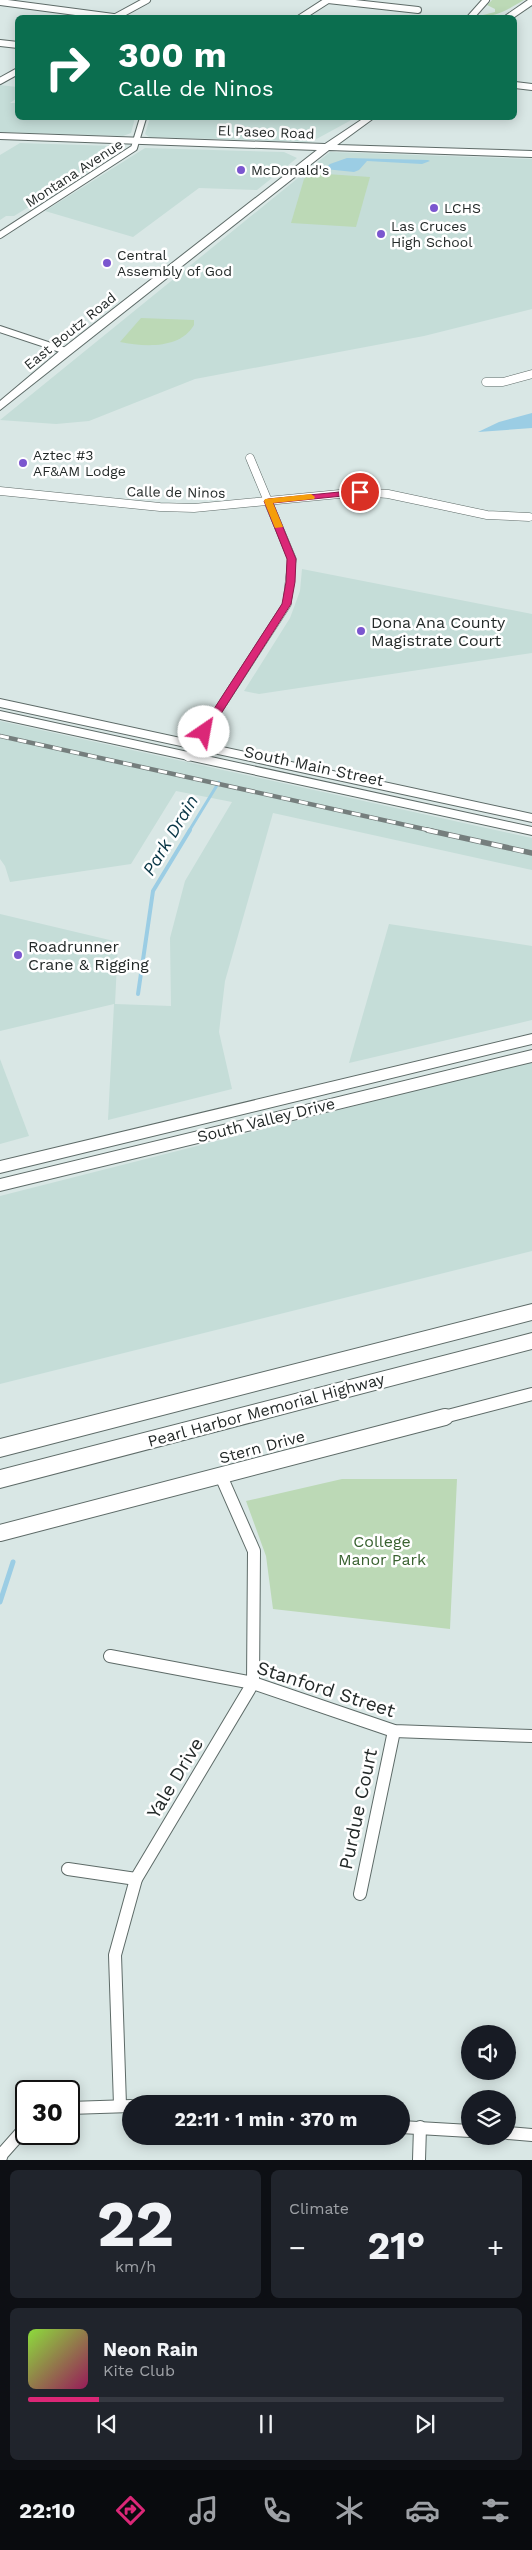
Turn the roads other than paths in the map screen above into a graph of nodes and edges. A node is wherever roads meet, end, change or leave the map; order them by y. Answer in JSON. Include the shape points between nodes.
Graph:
{"nodes":[{"id":1,"x":147,"y":0,"type":"edge"},
{"id":2,"x":328,"y":0,"type":"edge"},
{"id":3,"x":486,"y":0,"type":"edge"},
{"id":4,"x":532,"y":1,"type":"edge"},
{"id":5,"x":0,"y":2,"type":"edge"},
{"id":6,"x":418,"y":10,"type":"dead end"},
{"id":7,"x":100,"y":15,"type":"edge"},
{"id":8,"x":119,"y":15,"type":"edge"},
{"id":9,"x":305,"y":15,"type":"edge"},
{"id":10,"x":473,"y":15,"type":"edge"},
{"id":11,"x":511,"y":15,"type":"edge"},
{"id":12,"x":0,"y":43,"type":"edge"},
{"id":13,"x":15,"y":45,"type":"edge"},
{"id":14,"x":15,"y":73,"type":"edge"},
{"id":15,"x":0,"y":81,"type":"edge"},
{"id":16,"x":517,"y":85,"type":"edge"},
{"id":17,"x":532,"y":87,"type":"edge"},
{"id":18,"x":142,"y":120,"type":"edge"},
{"id":19,"x":366,"y":120,"type":"edge"},
{"id":20,"x":346,"y":133,"type":"junction"},
{"id":21,"x":0,"y":136,"type":"edge"},
{"id":22,"x":136,"y":142,"type":"junction"},
{"id":23,"x":282,"y":146,"type":"junction"},
{"id":24,"x":324,"y":148,"type":"junction"},
{"id":25,"x":372,"y":149,"type":"junction"},
{"id":26,"x":532,"y":154,"type":"edge"},
{"id":27,"x":302,"y":166,"type":"junction"},
{"id":28,"x":0,"y":235,"type":"edge"},
{"id":29,"x":0,"y":329,"type":"edge"},
{"id":30,"x":66,"y":351,"type":"junction"},
{"id":31,"x":532,"y":374,"type":"edge"},
{"id":32,"x":486,"y":382,"type":"dead end"},
{"id":33,"x":0,"y":407,"type":"edge"},
{"id":34,"x":250,"y":458,"type":"dead end"},
{"id":35,"x":0,"y":491,"type":"edge"},
{"id":36,"x":268,"y":501,"type":"junction"},
{"id":37,"x":529,"y":517,"type":"dead end"},
{"id":38,"x":0,"y":703,"type":"edge"},
{"id":39,"x":0,"y":715,"type":"edge"},
{"id":40,"x":192,"y":751,"type":"junction"},
{"id":41,"x":532,"y":818,"type":"edge"},
{"id":42,"x":532,"y":831,"type":"edge"},
{"id":43,"x":532,"y":1039,"type":"edge"},
{"id":44,"x":532,"y":1056,"type":"edge"},
{"id":45,"x":0,"y":1167,"type":"edge"},
{"id":46,"x":0,"y":1185,"type":"edge"},
{"id":47,"x":532,"y":1312,"type":"edge"},
{"id":48,"x":532,"y":1341,"type":"edge"},
{"id":49,"x":532,"y":1394,"type":"edge"},
{"id":50,"x":0,"y":1448,"type":"edge"},
{"id":51,"x":221,"y":1476,"type":"junction"},
{"id":52,"x":0,"y":1480,"type":"edge"},
{"id":53,"x":0,"y":1533,"type":"edge"},
{"id":54,"x":110,"y":1656,"type":"dead end"},
{"id":55,"x":253,"y":1684,"type":"junction"},
{"id":56,"x":394,"y":1731,"type":"junction"},
{"id":57,"x":532,"y":1736,"type":"edge"},
{"id":58,"x":68,"y":1869,"type":"dead end"},
{"id":59,"x":136,"y":1879,"type":"junction"},
{"id":60,"x":360,"y":1894,"type":"dead end"},
{"id":61,"x":125,"y":2095,"type":"edge"},
{"id":62,"x":122,"y":2105,"type":"edge"},
{"id":63,"x":80,"y":2107,"type":"edge"},
{"id":64,"x":410,"y":2127,"type":"edge"},
{"id":65,"x":420,"y":2127,"type":"junction"},
{"id":66,"x":461,"y":2130,"type":"edge"},
{"id":67,"x":516,"y":2134,"type":"edge"},
{"id":68,"x":532,"y":2135,"type":"edge"},
{"id":69,"x":15,"y":2139,"type":"edge"},
{"id":70,"x":0,"y":2160,"type":"edge"},
{"id":71,"x":419,"y":2160,"type":"edge"}],
"edges":[{"from":1,"to":8,"type":"street"},
{"from":2,"to":6,"type":"street"},
{"from":2,"to":9,"type":"street"},
{"from":3,"to":10,"type":"street"},
{"from":4,"to":11,"type":"main road"},
{"from":5,"to":7,"type":"street"},
{"from":12,"to":13,"type":"street"},
{"from":14,"to":15,"type":"street"},
{"from":16,"to":17,"type":"street"},
{"from":18,"to":22,"type":"street","name":"Montana Avenue"},
{"from":19,"to":20,"type":"main road","name":"East Boutz Road"},
{"from":20,"to":24,"type":"main road","name":"East Boutz Road"},
{"from":20,"to":25,"type":"main road","via":[[351,142]]},
{"from":21,"to":22,"type":"main road","name":"El Paseo Road"},
{"from":22,"to":23,"type":"main road","name":"El Paseo Road"},
{"from":22,"to":28,"type":"street","name":"Montana Avenue","via":[[134,148]]},
{"from":23,"to":24,"type":"main road","name":"El Paseo Road"},
{"from":23,"to":27,"type":"main road","via":[[301,157]]},
{"from":24,"to":25,"type":"main road","name":"El Paseo Road"},
{"from":24,"to":27,"type":"main road","name":"East Boutz Road"},
{"from":25,"to":26,"type":"main road","name":"El Paseo Road"},
{"from":27,"to":30,"type":"main road","name":"East Boutz Road"},
{"from":29,"to":30,"type":"street"},
{"from":30,"to":33,"type":"main road","name":"East Boutz Road"},
{"from":31,"to":32,"type":"street","via":[[503,382]]},
{"from":34,"to":36,"type":"street"},
{"from":35,"to":36,"type":"street","name":"Calle de Ninos","via":[[160,507],[229,506]]},
{"from":36,"to":37,"type":"street","name":"Calle de Ninos","via":[[388,494],[487,515]]},
{"from":36,"to":40,"type":"street","via":[[292,559],[286,604]]},
{"from":38,"to":40,"type":"main road","name":"South Main Street"},
{"from":39,"to":40,"type":"main road","name":"South Main Street"},
{"from":40,"to":41,"type":"main road","name":"South Main Street"},
{"from":40,"to":42,"type":"main road","name":"South Main Street"},
{"from":43,"to":45,"type":"main road","name":"South Valley Drive"},
{"from":44,"to":46,"type":"main road","name":"South Valley Drive"},
{"from":47,"to":50,"type":"highway","name":"Pearl Harbor Memorial Highway"},
{"from":48,"to":52,"type":"highway","name":"Pearl Harbor Memorial Highway"},
{"from":49,"to":51,"type":"street","name":"Stern Drive"},
{"from":51,"to":53,"type":"street","name":"Stern Drive"},
{"from":51,"to":55,"type":"street","via":[[254,1551]]},
{"from":54,"to":55,"type":"street","name":"Stanford Street"},
{"from":55,"to":56,"type":"street","name":"Stanford Street"},
{"from":55,"to":59,"type":"street","name":"Yale Drive"},
{"from":56,"to":57,"type":"street","name":"Stanford Street"},
{"from":56,"to":60,"type":"street","name":"Purdue Court"},
{"from":58,"to":59,"type":"street"},
{"from":59,"to":61,"type":"street","name":"Yale Drive","via":[[115,1955]]},
{"from":62,"to":63,"type":"street"},
{"from":64,"to":65,"type":"street"},
{"from":65,"to":66,"type":"street"},
{"from":65,"to":71,"type":"street"},
{"from":67,"to":68,"type":"street"},
{"from":69,"to":70,"type":"street"}]}
